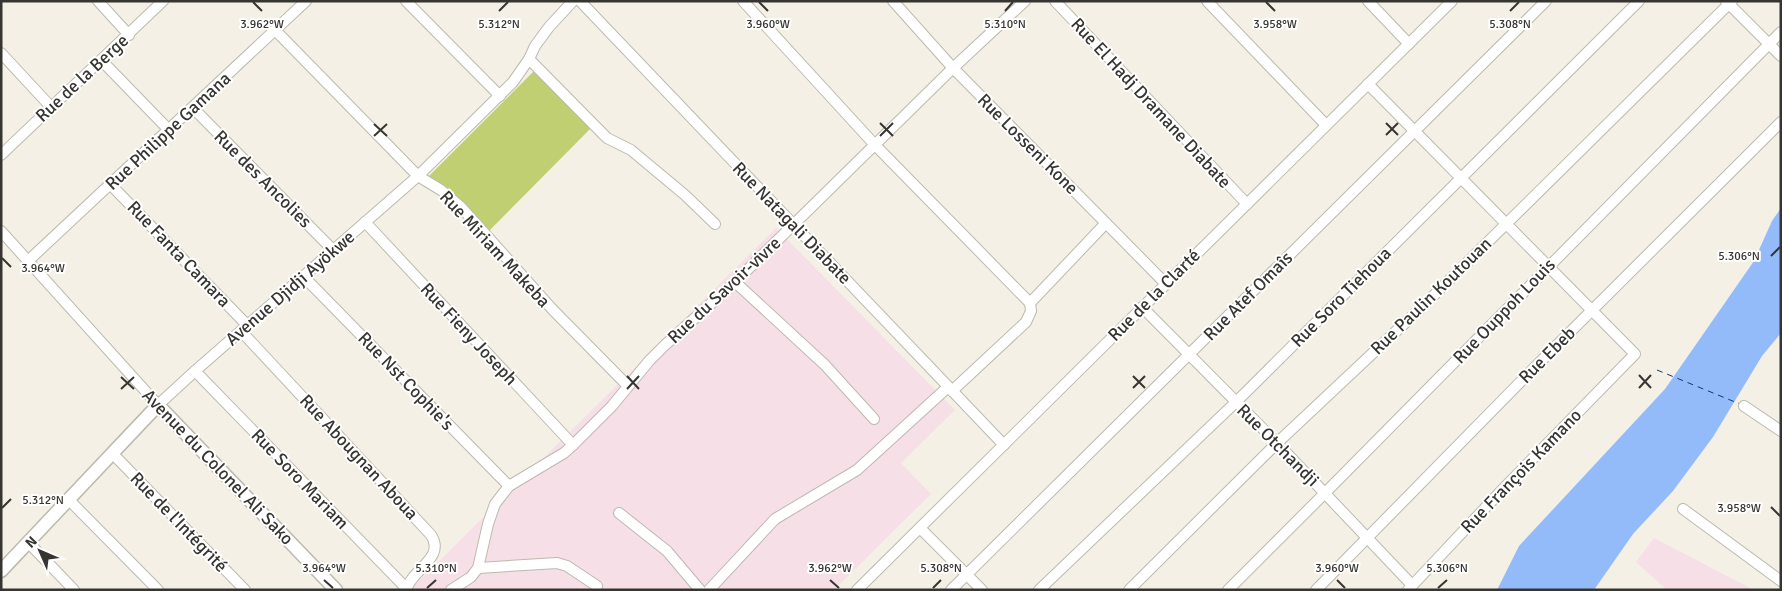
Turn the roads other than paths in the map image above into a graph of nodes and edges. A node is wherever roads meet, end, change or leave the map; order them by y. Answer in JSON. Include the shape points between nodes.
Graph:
{"nodes":[{"id":1,"x":98,"y":1,"type":"edge"},
{"id":2,"x":163,"y":1,"type":"edge"},
{"id":3,"x":306,"y":1,"type":"edge"},
{"id":4,"x":406,"y":1,"type":"edge"},
{"id":5,"x":573,"y":1,"type":"edge"},
{"id":6,"x":743,"y":1,"type":"edge"},
{"id":7,"x":892,"y":1,"type":"edge"},
{"id":8,"x":1024,"y":1,"type":"edge"},
{"id":9,"x":1055,"y":1,"type":"edge"},
{"id":10,"x":1208,"y":1,"type":"edge"},
{"id":11,"x":1368,"y":1,"type":"edge"},
{"id":12,"x":1452,"y":1,"type":"edge"},
{"id":13,"x":1546,"y":1,"type":"edge"},
{"id":14,"x":1639,"y":1,"type":"edge"},
{"id":15,"x":1729,"y":2,"type":"edge"},
{"id":16,"x":587,"y":3,"type":"edge"},
{"id":17,"x":275,"y":30,"type":"junction"},
{"id":18,"x":1781,"y":32,"type":"edge"},
{"id":19,"x":129,"y":34,"type":"junction"},
{"id":20,"x":1408,"y":44,"type":"junction"},
{"id":21,"x":1769,"y":44,"type":"junction"},
{"id":22,"x":1,"y":53,"type":"edge"},
{"id":23,"x":1781,"y":56,"type":"edge"},
{"id":24,"x":529,"y":59,"type":"junction"},
{"id":25,"x":102,"y":60,"type":"junction"},
{"id":26,"x":953,"y":68,"type":"junction"},
{"id":27,"x":1368,"y":84,"type":"junction"},
{"id":28,"x":500,"y":96,"type":"junction"},
{"id":29,"x":51,"y":107,"type":"junction"},
{"id":30,"x":193,"y":108,"type":"junction"},
{"id":31,"x":1781,"y":122,"type":"edge"},
{"id":32,"x":1326,"y":126,"type":"junction"},
{"id":33,"x":169,"y":130,"type":"junction"},
{"id":34,"x":1415,"y":130,"type":"junction"},
{"id":35,"x":875,"y":145,"type":"junction"},
{"id":36,"x":1,"y":155,"type":"edge"},
{"id":37,"x":418,"y":176,"type":"junction"},
{"id":38,"x":1461,"y":179,"type":"junction"},
{"id":39,"x":110,"y":184,"type":"junction"},
{"id":40,"x":1247,"y":204,"type":"junction"},
{"id":41,"x":365,"y":222,"type":"junction"},
{"id":42,"x":1106,"y":223,"type":"junction"},
{"id":43,"x":715,"y":224,"type":"dead end"},
{"id":44,"x":794,"y":224,"type":"junction"},
{"id":45,"x":1506,"y":224,"type":"junction"},
{"id":46,"x":1,"y":231,"type":"edge"},
{"id":47,"x":333,"y":250,"type":"junction"},
{"id":48,"x":29,"y":260,"type":"junction"},
{"id":49,"x":1548,"y":266,"type":"junction"},
{"id":50,"x":303,"y":276,"type":"junction"},
{"id":51,"x":735,"y":282,"type":"junction"},
{"id":52,"x":1166,"y":284,"type":"junction"},
{"id":53,"x":1030,"y":303,"type":"junction"},
{"id":54,"x":1142,"y":308,"type":"junction"},
{"id":55,"x":1592,"y":310,"type":"junction"},
{"id":56,"x":244,"y":328,"type":"junction"},
{"id":57,"x":1189,"y":354,"type":"junction"},
{"id":58,"x":195,"y":371,"type":"junction"},
{"id":59,"x":628,"y":386,"type":"junction"},
{"id":60,"x":950,"y":389,"type":"junction"},
{"id":61,"x":1236,"y":402,"type":"junction"},
{"id":62,"x":158,"y":405,"type":"junction"},
{"id":63,"x":1744,"y":406,"type":"dead end"},
{"id":64,"x":874,"y":419,"type":"dead end"},
{"id":65,"x":1781,"y":431,"type":"edge"},
{"id":66,"x":1277,"y":443,"type":"junction"},
{"id":67,"x":573,"y":445,"type":"junction"},
{"id":68,"x":1004,"y":445,"type":"junction"},
{"id":69,"x":113,"y":454,"type":"junction"},
{"id":70,"x":509,"y":486,"type":"junction"},
{"id":71,"x":1326,"y":493,"type":"junction"},
{"id":72,"x":69,"y":500,"type":"junction"},
{"id":73,"x":1683,"y":509,"type":"dead end"},
{"id":74,"x":619,"y":513,"type":"dead end"},
{"id":75,"x":920,"y":528,"type":"junction"},
{"id":76,"x":1368,"y":537,"type":"junction"},
{"id":77,"x":28,"y":542,"type":"junction"},
{"id":78,"x":478,"y":568,"type":"junction"},
{"id":79,"x":1,"y":571,"type":"edge"},
{"id":80,"x":967,"y":574,"type":"junction"},
{"id":81,"x":1781,"y":581,"type":"edge"},
{"id":82,"x":597,"y":586,"type":"dead end"},
{"id":83,"x":1410,"y":587,"type":"edge"},
{"id":84,"x":406,"y":589,"type":"edge"},
{"id":85,"x":74,"y":590,"type":"edge"},
{"id":86,"x":158,"y":590,"type":"edge"},
{"id":87,"x":245,"y":590,"type":"edge"},
{"id":88,"x":336,"y":590,"type":"edge"},
{"id":89,"x":450,"y":590,"type":"edge"},
{"id":90,"x":700,"y":590,"type":"edge"},
{"id":91,"x":709,"y":590,"type":"edge"},
{"id":92,"x":857,"y":590,"type":"edge"},
{"id":93,"x":951,"y":590,"type":"edge"},
{"id":94,"x":982,"y":590,"type":"edge"},
{"id":95,"x":1039,"y":590,"type":"edge"},
{"id":96,"x":1128,"y":590,"type":"edge"},
{"id":97,"x":1228,"y":590,"type":"edge"},
{"id":98,"x":1316,"y":590,"type":"edge"}],
"edges":[{"from":1,"to":19,"type":"street"},
{"from":2,"to":19,"type":"street","name":"Rue de la Berge"},
{"from":3,"to":17,"type":"street","name":"Rue Philippe Gamana"},
{"from":4,"to":28,"type":"street"},
{"from":5,"to":24,"type":"street","name":"Avenue Djidji Ayökwe","via":[[549,27]]},
{"from":6,"to":35,"type":"street"},
{"from":7,"to":26,"type":"street","name":"Rue Losseni Kone"},
{"from":8,"to":26,"type":"street","name":"Rue du Savoir-vivre"},
{"from":9,"to":40,"type":"street","name":"Rue El Hadj Dramane Diabate"},
{"from":10,"to":32,"type":"street"},
{"from":11,"to":20,"type":"street"},
{"from":12,"to":20,"type":"street","name":"Rue de la Clarté"},
{"from":13,"to":34,"type":"street","name":"Rue Atef Omaîs"},
{"from":14,"to":38,"type":"street","name":"Rue Soro Tiehoua"},
{"from":15,"to":21,"type":"street"},
{"from":15,"to":45,"type":"street","name":"Rue Paulin Koutouan"},
{"from":16,"to":44,"type":"street","name":"Rue Natagali Diabate"},
{"from":17,"to":30,"type":"street","name":"Rue Philippe Gamana"},
{"from":17,"to":37,"type":"street","name":"Rue Miriam Makeba"},
{"from":18,"to":21,"type":"street","name":"Rue Ouppoh Louis"},
{"from":19,"to":25,"type":"street","name":"Rue de la Berge"},
{"from":20,"to":27,"type":"street","name":"Rue de la Clarté"},
{"from":21,"to":23,"type":"street"},
{"from":21,"to":49,"type":"street","name":"Rue Ouppoh Louis"},
{"from":22,"to":29,"type":"street"},
{"from":24,"to":28,"type":"street","name":"Avenue Djidji Ayökwe"},
{"from":24,"to":43,"type":"street","via":[[607,138],[631,150]]},
{"from":25,"to":29,"type":"street","name":"Rue de la Berge"},
{"from":25,"to":33,"type":"street"},
{"from":26,"to":35,"type":"street","name":"Rue du Savoir-vivre"},
{"from":26,"to":42,"type":"street","name":"Rue Losseni Kone"},
{"from":27,"to":32,"type":"street","name":"Rue de la Clarté"},
{"from":27,"to":34,"type":"street"},
{"from":28,"to":37,"type":"street","name":"Avenue Djidji Ayökwe"},
{"from":29,"to":36,"type":"street","name":"Rue de la Berge"},
{"from":30,"to":33,"type":"street","name":"Rue Philippe Gamana"},
{"from":30,"to":47,"type":"street","name":"Rue des Ancolies"},
{"from":31,"to":55,"type":"street","name":"Rue Ebeb"},
{"from":32,"to":40,"type":"street","name":"Rue de la Clarté"},
{"from":33,"to":39,"type":"street","name":"Rue Philippe Gamana"},
{"from":34,"to":38,"type":"street"},
{"from":34,"to":57,"type":"street","name":"Rue Atef Omaîs"},
{"from":35,"to":44,"type":"street","name":"Rue du Savoir-vivre"},
{"from":35,"to":53,"type":"street"},
{"from":37,"to":41,"type":"street","name":"Avenue Djidji Ayökwe"},
{"from":37,"to":59,"type":"street","name":"Rue Miriam Makeba","via":[[461,207],[553,310]]},
{"from":38,"to":45,"type":"street"},
{"from":38,"to":61,"type":"street","name":"Rue Soro Tiehoua"},
{"from":39,"to":48,"type":"street","name":"Rue Philippe Gamana"},
{"from":39,"to":56,"type":"street","name":"Rue Fanta Camara"},
{"from":40,"to":52,"type":"street","name":"Rue de la Clarté"},
{"from":41,"to":47,"type":"street","name":"Avenue Djidji Ayökwe"},
{"from":41,"to":67,"type":"street","name":"Rue Fieny Joseph"},
{"from":42,"to":52,"type":"street","name":"Rue Losseni Kone"},
{"from":42,"to":53,"type":"street"},
{"from":44,"to":51,"type":"street","name":"Rue du Savoir-vivre"},
{"from":44,"to":60,"type":"street","name":"Rue Natagali Diabate"},
{"from":45,"to":49,"type":"street"},
{"from":45,"to":66,"type":"street","name":"Rue Paulin Koutouan"},
{"from":46,"to":48,"type":"street","name":"Avenue du Colonel Ali Sako"},
{"from":47,"to":50,"type":"street","name":"Avenue Djidji Ayökwe"},
{"from":48,"to":62,"type":"street","name":"Avenue du Colonel Ali Sako"},
{"from":49,"to":55,"type":"street"},
{"from":49,"to":71,"type":"street","name":"Rue Ouppoh Louis"},
{"from":50,"to":56,"type":"street","name":"Avenue Djidji Ayökwe"},
{"from":50,"to":70,"type":"street","name":"Rue Nst Cophie's"},
{"from":51,"to":59,"type":"street","name":"Rue du Savoir-vivre","via":[[666,345]]},
{"from":51,"to":64,"type":"street","via":[[825,365]]},
{"from":52,"to":54,"type":"street","name":"Rue de la Clarté"},
{"from":53,"to":60,"type":"street","via":[[1026,322]]},
{"from":54,"to":57,"type":"street","name":"Rue Otchandji"},
{"from":54,"to":68,"type":"street","name":"Rue de la Clarté"},
{"from":55,"to":76,"type":"street","name":"Rue Ebeb"},
{"from":55,"to":83,"type":"street","name":"Rue François Kamano","via":[[1635,354]]},
{"from":56,"to":58,"type":"street","name":"Avenue Djidji Ayökwe"},
{"from":56,"to":84,"type":"street","name":"Rue Abougnan Aboua","via":[[436,542],[433,556]]},
{"from":57,"to":61,"type":"street","name":"Rue Otchandji"},
{"from":57,"to":80,"type":"street","name":"Rue Atef Omaîs"},
{"from":58,"to":62,"type":"street","name":"Avenue Djidji Ayökwe"},
{"from":58,"to":84,"type":"street","name":"Rue Soro Mariam"},
{"from":59,"to":67,"type":"street","name":"Rue du Savoir-vivre"},
{"from":60,"to":68,"type":"street","name":"Rue Natagali Diabate"},
{"from":60,"to":91,"type":"street","via":[[857,470],[775,519]]},
{"from":61,"to":66,"type":"street","name":"Rue Otchandji"},
{"from":61,"to":95,"type":"street","name":"Rue Soro Tiehoua"},
{"from":62,"to":69,"type":"street","name":"Avenue Djidji Ayökwe"},
{"from":62,"to":88,"type":"street","name":"Avenue du Colonel Ali Sako"},
{"from":63,"to":65,"type":"street"},
{"from":66,"to":71,"type":"street","name":"Rue Otchandji"},
{"from":66,"to":96,"type":"street","name":"Rue Paulin Koutouan"},
{"from":67,"to":70,"type":"street","name":"Rue du Savoir-vivre"},
{"from":68,"to":75,"type":"street","name":"Rue de la Clarté"},
{"from":69,"to":72,"type":"street","name":"Avenue Djidji Ayökwe"},
{"from":69,"to":87,"type":"street","name":"Rue de l'Intégrité"},
{"from":70,"to":78,"type":"street","name":"Rue du Savoir-vivre","via":[[495,504]]},
{"from":71,"to":76,"type":"street","name":"Rue Otchandji"},
{"from":71,"to":97,"type":"street","name":"Rue Ouppoh Louis"},
{"from":72,"to":77,"type":"street","name":"Avenue Djidji Ayökwe"},
{"from":72,"to":86,"type":"street"},
{"from":73,"to":81,"type":"street"},
{"from":74,"to":90,"type":"street","via":[[667,551]]},
{"from":75,"to":80,"type":"street"},
{"from":75,"to":92,"type":"street","name":"Rue de la Clarté"},
{"from":76,"to":83,"type":"street","name":"Rue Otchandji"},
{"from":76,"to":98,"type":"street","name":"Rue Ebeb"},
{"from":77,"to":79,"type":"street","name":"Avenue Djidji Ayökwe"},
{"from":77,"to":85,"type":"street"},
{"from":78,"to":82,"type":"street","via":[[558,563]]},
{"from":78,"to":89,"type":"street","via":[[471,577]]},
{"from":80,"to":93,"type":"street","name":"Rue Atef Omaîs"},
{"from":80,"to":94,"type":"street"}]}
